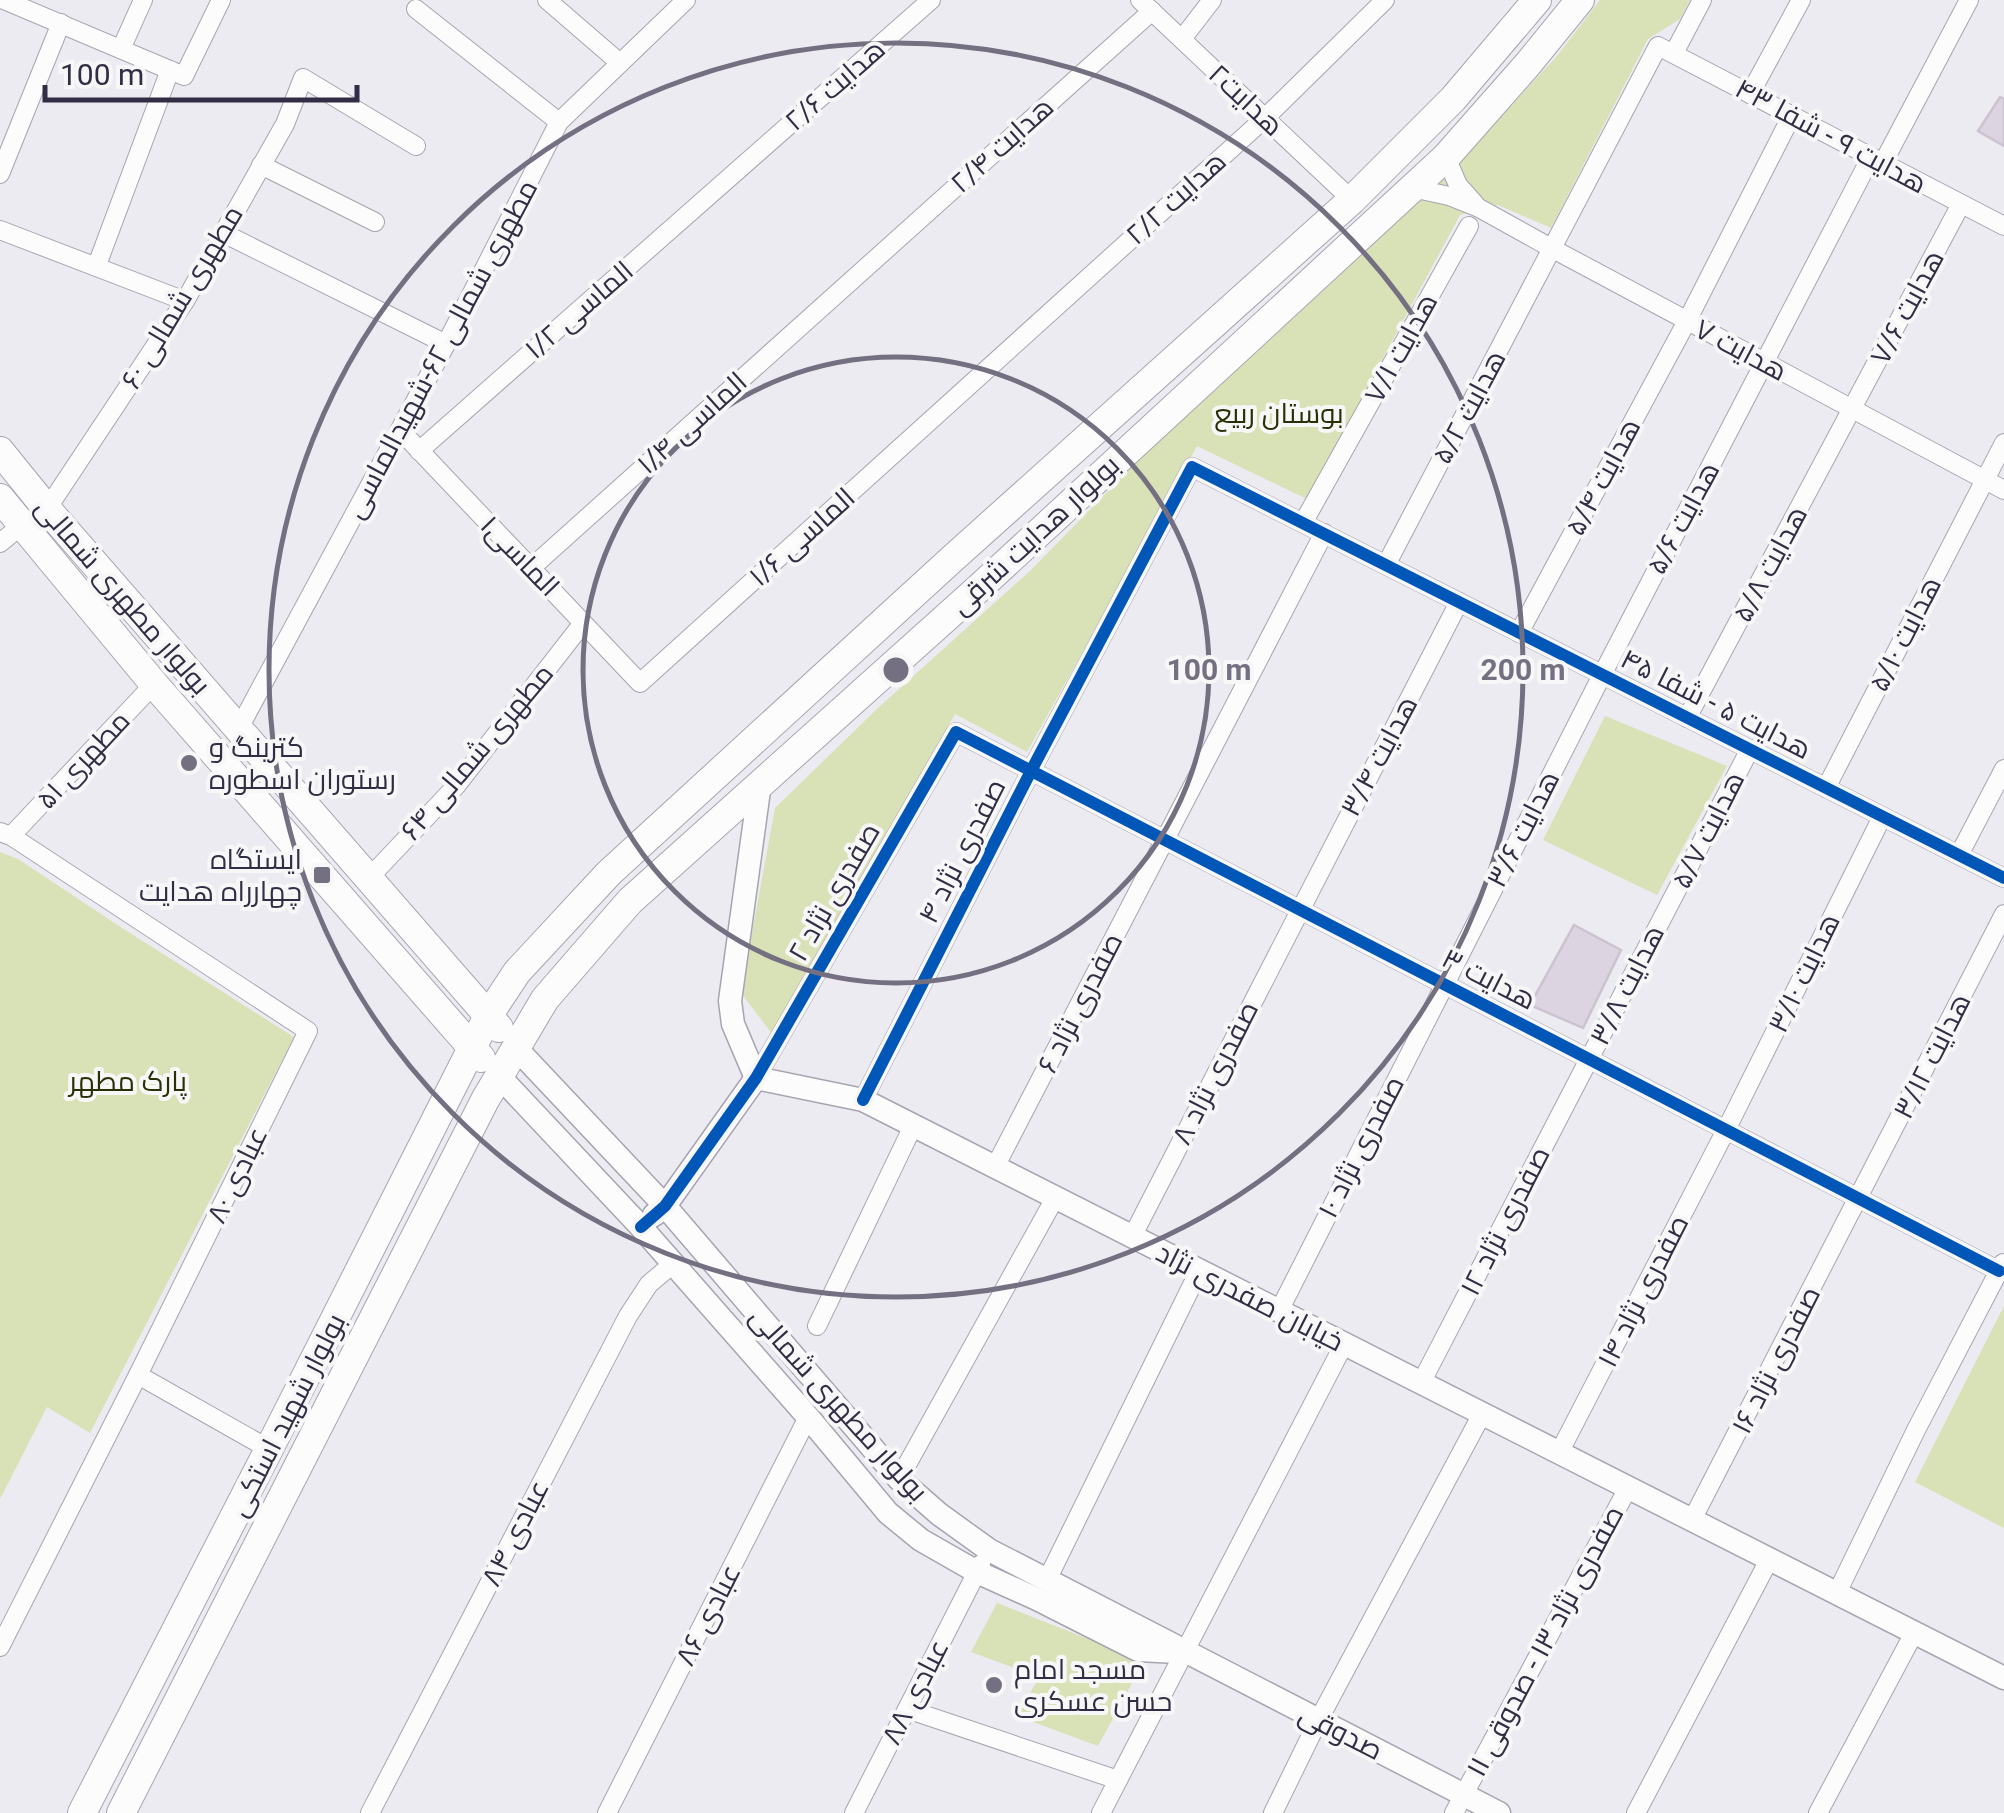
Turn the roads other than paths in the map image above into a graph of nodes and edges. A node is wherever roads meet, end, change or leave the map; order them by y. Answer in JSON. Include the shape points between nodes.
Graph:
{"nodes":[{"id":1,"x":4,"y":0,"type":"edge"},
{"id":2,"x":144,"y":0,"type":"edge"},
{"id":3,"x":222,"y":0,"type":"edge"},
{"id":4,"x":547,"y":0,"type":"edge"},
{"id":5,"x":686,"y":0,"type":"edge"},
{"id":6,"x":931,"y":0,"type":"edge"},
{"id":7,"x":1212,"y":0,"type":"edge"},
{"id":8,"x":1385,"y":0,"type":"edge"},
{"id":9,"x":1537,"y":0,"type":"edge"},
{"id":10,"x":1580,"y":0,"type":"edge"},
{"id":11,"x":1702,"y":0,"type":"edge"},
{"id":12,"x":1801,"y":0,"type":"edge"},
{"id":13,"x":1969,"y":0,"type":"edge"},
{"id":14,"x":1146,"y":6,"type":"edge"},
{"id":15,"x":416,"y":9,"type":"dead end"},
{"id":16,"x":61,"y":23,"type":"junction"},
{"id":17,"x":1182,"y":39,"type":"junction"},
{"id":18,"x":121,"y":49,"type":"junction"},
{"id":19,"x":1666,"y":49,"type":"junction"},
{"id":20,"x":620,"y":63,"type":"junction"},
{"id":21,"x":177,"y":73,"type":"junction"},
{"id":22,"x":1750,"y":94,"type":"junction"},
{"id":23,"x":1792,"y":116,"type":"junction"},
{"id":24,"x":1265,"y":118,"type":"junction"},
{"id":25,"x":559,"y":122,"type":"junction"},
{"id":26,"x":416,"y":146,"type":"dead end"},
{"id":27,"x":1446,"y":157,"type":"junction"},
{"id":28,"x":1877,"y":160,"type":"junction"},
{"id":29,"x":261,"y":165,"type":"junction"},
{"id":30,"x":739,"y":170,"type":"joint"},
{"id":31,"x":0,"y":174,"type":"edge"},
{"id":32,"x":1412,"y":188,"type":"junction"},
{"id":33,"x":1352,"y":200,"type":"junction"},
{"id":34,"x":1961,"y":204,"type":"junction"},
{"id":35,"x":1479,"y":208,"type":"junction"},
{"id":36,"x":375,"y":222,"type":"dead end"},
{"id":37,"x":1469,"y":226,"type":"dead end"},
{"id":38,"x":2004,"y":226,"type":"edge"},
{"id":39,"x":0,"y":230,"type":"edge"},
{"id":40,"x":223,"y":233,"type":"junction"},
{"id":41,"x":1552,"y":250,"type":"junction"},
{"id":42,"x":97,"y":266,"type":"junction"},
{"id":43,"x":852,"y":279,"type":"joint"},
{"id":44,"x":185,"y":301,"type":"junction"},
{"id":45,"x":1687,"y":321,"type":"junction"},
{"id":46,"x":446,"y":344,"type":"junction"},
{"id":47,"x":1765,"y":362,"type":"junction"},
{"id":48,"x":963,"y":391,"type":"joint"},
{"id":49,"x":1853,"y":409,"type":"junction"},
{"id":50,"x":400,"y":430,"type":"junction"},
{"id":51,"x":2004,"y":443,"type":"edge"},
{"id":52,"x":0,"y":451,"type":"edge"},
{"id":53,"x":419,"y":451,"type":"junction"},
{"id":54,"x":1192,"y":467,"type":"joint"},
{"id":55,"x":1985,"y":480,"type":"junction"},
{"id":56,"x":2004,"y":490,"type":"edge"},
{"id":57,"x":0,"y":498,"type":"edge"},
{"id":58,"x":47,"y":508,"type":"junction"},
{"id":59,"x":1303,"y":523,"type":"junction"},
{"id":60,"x":11,"y":534,"type":"edge"},
{"id":61,"x":1324,"y":534,"type":"junction"},
{"id":62,"x":1386,"y":565,"type":"junction"},
{"id":63,"x":531,"y":568,"type":"junction"},
{"id":64,"x":1459,"y":602,"type":"junction"},
{"id":65,"x":583,"y":623,"type":"junction"},
{"id":66,"x":1519,"y":632,"type":"junction"},
{"id":67,"x":1602,"y":674,"type":"junction"},
{"id":68,"x":640,"y":683,"type":"joint"},
{"id":69,"x":154,"y":684,"type":"junction"},
{"id":70,"x":1687,"y":718,"type":"junction"},
{"id":71,"x":238,"y":730,"type":"junction"},
{"id":72,"x":956,"y":732,"type":"joint"},
{"id":73,"x":1750,"y":750,"type":"junction"},
{"id":74,"x":2004,"y":769,"type":"edge"},
{"id":75,"x":1031,"y":771,"type":"junction"},
{"id":76,"x":760,"y":783,"type":"junction"},
{"id":77,"x":1826,"y":788,"type":"junction"},
{"id":78,"x":1882,"y":817,"type":"junction"},
{"id":79,"x":6,"y":834,"type":"edge"},
{"id":80,"x":1164,"y":840,"type":"junction"},
{"id":81,"x":1959,"y":855,"type":"junction"},
{"id":82,"x":2004,"y":878,"type":"edge"},
{"id":83,"x":368,"y":879,"type":"junction"},
{"id":84,"x":1299,"y":909,"type":"junction"},
{"id":85,"x":1666,"y":911,"type":"joint"},
{"id":86,"x":2004,"y":914,"type":"edge"},
{"id":87,"x":1444,"y":984,"type":"junction"},
{"id":88,"x":488,"y":1016,"type":"junction"},
{"id":89,"x":472,"y":1048,"type":"junction"},
{"id":90,"x":516,"y":1048,"type":"junction"},
{"id":91,"x":1589,"y":1059,"type":"junction"},
{"id":92,"x":499,"y":1076,"type":"junction"},
{"id":93,"x":756,"y":1078,"type":"junction"},
{"id":94,"x":862,"y":1100,"type":"junction"},
{"id":95,"x":913,"y":1126,"type":"junction"},
{"id":96,"x":1726,"y":1130,"type":"junction"},
{"id":97,"x":995,"y":1168,"type":"junction"},
{"id":98,"x":1055,"y":1198,"type":"junction"},
{"id":99,"x":1860,"y":1198,"type":"junction"},
{"id":100,"x":665,"y":1206,"type":"junction"},
{"id":101,"x":641,"y":1226,"type":"junction"},
{"id":102,"x":1132,"y":1236,"type":"junction"},
{"id":103,"x":674,"y":1263,"type":"junction"},
{"id":104,"x":2002,"y":1266,"type":"edge"},
{"id":105,"x":1200,"y":1271,"type":"junction"},
{"id":106,"x":1279,"y":1311,"type":"junction"},
{"id":107,"x":817,"y":1326,"type":"dead end"},
{"id":108,"x":1344,"y":1344,"type":"junction"},
{"id":109,"x":138,"y":1375,"type":"junction"},
{"id":110,"x":1422,"y":1384,"type":"junction"},
{"id":111,"x":1482,"y":1414,"type":"junction"},
{"id":112,"x":808,"y":1417,"type":"junction"},
{"id":113,"x":270,"y":1450,"type":"junction"},
{"id":114,"x":1559,"y":1453,"type":"junction"},
{"id":115,"x":900,"y":1479,"type":"junction"},
{"id":116,"x":1628,"y":1488,"type":"junction"},
{"id":117,"x":1692,"y":1520,"type":"junction"},
{"id":118,"x":989,"y":1550,"type":"junction"},
{"id":119,"x":1769,"y":1560,"type":"junction"},
{"id":120,"x":977,"y":1572,"type":"junction"},
{"id":121,"x":1046,"y":1580,"type":"junction"},
{"id":122,"x":1836,"y":1593,"type":"junction"},
{"id":123,"x":1914,"y":1633,"type":"junction"},
{"id":124,"x":0,"y":1646,"type":"edge"},
{"id":125,"x":1183,"y":1652,"type":"junction"},
{"id":126,"x":2004,"y":1678,"type":"edge"},
{"id":127,"x":907,"y":1709,"type":"junction"},
{"id":128,"x":1318,"y":1721,"type":"junction"},
{"id":129,"x":1118,"y":1780,"type":"junction"},
{"id":130,"x":1458,"y":1804,"type":"edge"},
{"id":131,"x":82,"y":1813,"type":"edge"},
{"id":132,"x":121,"y":1813,"type":"edge"},
{"id":133,"x":370,"y":1813,"type":"edge"},
{"id":134,"x":607,"y":1813,"type":"edge"},
{"id":135,"x":854,"y":1813,"type":"edge"},
{"id":136,"x":1100,"y":1813,"type":"edge"},
{"id":137,"x":1273,"y":1813,"type":"edge"},
{"id":138,"x":1498,"y":1813,"type":"edge"},
{"id":139,"x":1636,"y":1813,"type":"edge"},
{"id":140,"x":1818,"y":1813,"type":"edge"}],
"edges":[{"from":1,"to":16,"type":"street"},
{"from":2,"to":18,"type":"street"},
{"from":3,"to":21,"type":"street"},
{"from":4,"to":20,"type":"street"},
{"from":5,"to":20,"type":"street","name":"مطهری شمالی ۶۲-شهیدالماسی"},
{"from":6,"to":30,"type":"street","name":"هدایت ۲/۶"},
{"from":7,"to":17,"type":"street"},
{"from":8,"to":24,"type":"street","name":"هدایت ۲/۲"},
{"from":9,"to":33,"type":"main road","name":"بولوار هدایت شرقی","via":[[1453,99]]},
{"from":10,"to":27,"type":"main road","name":"بولوار هدایت شرقی"},
{"from":11,"to":19,"type":"street","name":"هدایت ۵/۲"},
{"from":12,"to":22,"type":"street"},
{"from":13,"to":28,"type":"street","name":"هدایت ۵/۶"},
{"from":14,"to":17,"type":"street","name":"هدایت۲"},
{"from":14,"to":43,"type":"street","name":"هدایت ۲/۴"},
{"from":15,"to":25,"type":"street"},
{"from":16,"to":18,"type":"street"},
{"from":16,"to":31,"type":"street"},
{"from":17,"to":24,"type":"street","name":"هدایت۲"},
{"from":18,"to":21,"type":"street"},
{"from":19,"to":22,"type":"street","name":"هدایت ۹ - شفا ۴۳"},
{"from":19,"to":41,"type":"street","name":"هدایت ۵/۲"},
{"from":20,"to":25,"type":"street","name":"مطهری شمالی ۶۲-شهیدالماسی"},
{"from":21,"to":42,"type":"street"},
{"from":22,"to":23,"type":"street","name":"هدایت ۹ - شفا ۴۳"},
{"from":23,"to":28,"type":"street","name":"هدایت ۹ - شفا ۴۳"},
{"from":23,"to":45,"type":"street","name":"هدایت ۵/۴"},
{"from":24,"to":33,"type":"street","name":"هدایت۲"},
{"from":24,"to":48,"type":"street","name":"هدایت ۲/۲"},
{"from":25,"to":46,"type":"street","name":"مطهری شمالی ۶۲-شهیدالماسی"},
{"from":26,"to":29,"type":"street","name":"مطهری شمالی ۶۰","via":[[304,78]]},
{"from":27,"to":32,"type":"main road","name":"بولوار هدایت شرقی"},
{"from":27,"to":35,"type":"street","name":"هدایت ۷","via":[[1458,185]]},
{"from":28,"to":34,"type":"street","name":"هدایت ۹ - شفا ۴۳"},
{"from":28,"to":47,"type":"street","name":"هدایت ۵/۶"},
{"from":29,"to":36,"type":"street"},
{"from":29,"to":40,"type":"street","name":"مطهری شمالی ۶۰"},
{"from":30,"to":53,"type":"street","name":"الماسی ۱/۲"},
{"from":32,"to":35,"type":"street","name":"هدایت ۷"},
{"from":32,"to":76,"type":"main road","name":"بولوار هدایت شرقی"},
{"from":33,"to":88,"type":"main road","name":"بولوار هدایت شرقی","via":[[609,873],[517,972]]},
{"from":34,"to":38,"type":"street","name":"هدایت ۹ - شفا ۴۳"},
{"from":34,"to":49,"type":"street","name":"هدایت ۷/۶"},
{"from":35,"to":41,"type":"street","name":"هدایت ۷"},
{"from":37,"to":59,"type":"street","name":"هدایت ۷/۱"},
{"from":39,"to":42,"type":"street"},
{"from":40,"to":44,"type":"street","name":"مطهری شمالی ۶۰"},
{"from":40,"to":46,"type":"street"},
{"from":41,"to":45,"type":"street","name":"هدایت ۷"},
{"from":41,"to":62,"type":"street","name":"هدایت ۵/۲"},
{"from":42,"to":44,"type":"street"},
{"from":43,"to":63,"type":"street","name":"الماسی ۱/۴"},
{"from":44,"to":58,"type":"street","name":"مطهری شمالی ۶۰"},
{"from":45,"to":47,"type":"street","name":"هدایت ۷"},
{"from":45,"to":66,"type":"street","name":"هدایت ۵/۴"},
{"from":46,"to":50,"type":"street","name":"مطهری شمالی ۶۲-شهیدالماسی"},
{"from":47,"to":49,"type":"street","name":"هدایت ۷"},
{"from":47,"to":67,"type":"street","name":"هدایت ۵/۶"},
{"from":48,"to":68,"type":"street","name":"الماسی ۱/۶"},
{"from":49,"to":55,"type":"street","name":"هدایت ۷"},
{"from":49,"to":70,"type":"street","name":"هدایت ۵/۸"},
{"from":50,"to":53,"type":"street","name":"الماسی۱"},
{"from":50,"to":71,"type":"street","name":"مطهری شمالی ۶۲-شهیدالماسی"},
{"from":51,"to":55,"type":"street","name":"هدایت ۵/۱۰"},
{"from":52,"to":58,"type":"main road","name":"بولوار مطهری شمالی"},
{"from":53,"to":63,"type":"street","name":"الماسی۱"},
{"from":54,"to":59,"type":"street","name":"هدایت ۵ - شفا ۴۵"},
{"from":54,"to":75,"type":"street","name":"صفدری نژاد ۴"},
{"from":55,"to":56,"type":"street","name":"هدایت ۷"},
{"from":55,"to":77,"type":"street","name":"هدایت ۵/۱۰"},
{"from":57,"to":60,"type":"main road","name":"بولوار مطهری شمالی"},
{"from":58,"to":71,"type":"main road","name":"بولوار مطهری شمالی"},
{"from":59,"to":61,"type":"street","name":"هدایت ۵ - شفا ۴۵"},
{"from":60,"to":69,"type":"main road","name":"بولوار مطهری شمالی"},
{"from":61,"to":62,"type":"street","name":"هدایت ۵ - شفا ۴۵"},
{"from":61,"to":80,"type":"street","name":"صفدری نژاد ۶"},
{"from":62,"to":64,"type":"street","name":"هدایت ۵ - شفا ۴۵"},
{"from":63,"to":65,"type":"street","name":"الماسی۱"},
{"from":64,"to":66,"type":"street","name":"هدایت ۵ - شفا ۴۵"},
{"from":64,"to":84,"type":"street","name":"هدایت ۳/۴"},
{"from":65,"to":68,"type":"street","name":"الماسی۱"},
{"from":65,"to":83,"type":"street","name":"مطهری شمالی ۶۴","via":[[456,786]]},
{"from":66,"to":67,"type":"street","name":"هدایت ۵ - شفا ۴۵"},
{"from":67,"to":70,"type":"street","name":"هدایت ۵ - شفا ۴۵"},
{"from":67,"to":87,"type":"street","name":"هدایت ۳/۶"},
{"from":69,"to":79,"type":"street","name":"مطهری ۵۱"},
{"from":69,"to":89,"type":"main road","name":"بولوار مطهری شمالی"},
{"from":70,"to":73,"type":"street","name":"هدایت ۵ - شفا ۴۵"},
{"from":71,"to":83,"type":"main road","name":"بولوار مطهری شمالی"},
{"from":72,"to":75,"type":"street","name":"هدایت ۳"},
{"from":72,"to":93,"type":"street","name":"صفدری نژاد ۲"},
{"from":73,"to":77,"type":"street","name":"هدایت ۵ - شفا ۴۵"},
{"from":73,"to":85,"type":"street","name":"هدایت ۵/۷"},
{"from":74,"to":81,"type":"street"},
{"from":75,"to":80,"type":"street","name":"هدایت ۳"},
{"from":75,"to":94,"type":"street","name":"صفدری نژاد ۴"},
{"from":76,"to":90,"type":"main road","name":"بولوار هدایت شرقی","via":[[630,901],[546,998]]},
{"from":76,"to":93,"type":"street","via":[[730,1001]]},
{"from":77,"to":78,"type":"street","name":"هدایت ۵ - شفا ۴۵"},
{"from":78,"to":81,"type":"street","name":"هدایت ۵ - شفا ۴۵"},
{"from":78,"to":96,"type":"street","name":"هدایت ۳/۱۰"},
{"from":79,"to":109,"type":"street","name":"عبادی ۸۰","via":[[308,1030]]},
{"from":80,"to":84,"type":"street","name":"هدایت ۳"},
{"from":80,"to":97,"type":"street","name":"صفدری نژاد ۶"},
{"from":81,"to":82,"type":"street","name":"هدایت ۵ - شفا ۴۵"},
{"from":83,"to":88,"type":"main road","name":"بولوار مطهری شمالی"},
{"from":84,"to":87,"type":"street","name":"هدایت ۳"},
{"from":84,"to":102,"type":"street","name":"صفدری نژاد ۸"},
{"from":85,"to":91,"type":"street","name":"هدایت ۳/۸"},
{"from":86,"to":99,"type":"street","name":"هدایت ۳/۱۲"},
{"from":87,"to":91,"type":"street","name":"هدایت ۳"},
{"from":87,"to":106,"type":"street","name":"صفدری نژاد ۱۰"},
{"from":88,"to":89,"type":"main road","name":"بولوار شهید استکی"},
{"from":88,"to":90,"type":"main road","name":"بولوار مطهری شمالی"},
{"from":89,"to":92,"type":"main road","name":"بولوار مطهری شمالی"},
{"from":89,"to":113,"type":"main road","name":"بولوار شهید استکی"},
{"from":90,"to":92,"type":"main road","name":"بولوار هدایت شرقی"},
{"from":90,"to":100,"type":"street","name":"بولوار مطهری شمالی"},
{"from":91,"to":96,"type":"street","name":"هدایت ۳"},
{"from":91,"to":110,"type":"street","name":"صفدری نژاد ۱۲"},
{"from":92,"to":101,"type":"street","name":"بولوار مطهری شمالی"},
{"from":92,"to":132,"type":"main road","name":"بولوار شهید استکی"},
{"from":93,"to":94,"type":"street","name":"خیابان صفدری نژاد"},
{"from":93,"to":100,"type":"street"},
{"from":94,"to":95,"type":"street","name":"خیابان صفدری نژاد"},
{"from":95,"to":97,"type":"street","name":"خیابان صفدری نژاد"},
{"from":95,"to":107,"type":"street"},
{"from":96,"to":99,"type":"street","name":"هدایت ۳"},
{"from":96,"to":114,"type":"street","name":"صفدری نژاد ۱۴"},
{"from":97,"to":98,"type":"street","name":"خیابان صفدری نژاد"},
{"from":98,"to":102,"type":"street","name":"خیابان صفدری نژاد"},
{"from":98,"to":115,"type":"street"},
{"from":99,"to":104,"type":"street","name":"هدایت ۳"},
{"from":99,"to":117,"type":"street","name":"صفدری نژاد ۱۶"},
{"from":100,"to":101,"type":"street"},
{"from":100,"to":115,"type":"street","name":"بولوار مطهری شمالی"},
{"from":101,"to":103,"type":"street","name":"بولوار مطهری شمالی"},
{"from":102,"to":105,"type":"street","name":"خیابان صفدری نژاد"},
{"from":103,"to":112,"type":"street","name":"بولوار مطهری شمالی"},
{"from":103,"to":133,"type":"street","name":"عبادی ۸۴","via":[[649,1284],[628,1316]]},
{"from":104,"to":122,"type":"street"},
{"from":105,"to":106,"type":"street","name":"خیابان صفدری نژاد"},
{"from":105,"to":121,"type":"street"},
{"from":106,"to":108,"type":"street","name":"خیابان صفدری نژاد"},
{"from":108,"to":110,"type":"street","name":"خیابان صفدری نژاد"},
{"from":108,"to":125,"type":"street"},
{"from":109,"to":113,"type":"street"},
{"from":109,"to":124,"type":"street","name":"عبادی ۸۰"},
{"from":110,"to":111,"type":"street","name":"خیابان صفدری نژاد"},
{"from":111,"to":114,"type":"street","name":"خیابان صفدری نژاد"},
{"from":111,"to":128,"type":"street"},
{"from":112,"to":120,"type":"street","name":"بولوار مطهری شمالی","via":[[888,1514]]},
{"from":112,"to":134,"type":"street","name":"عبادی ۸۶"},
{"from":113,"to":131,"type":"main road","name":"بولوار شهید استکی"},
{"from":114,"to":116,"type":"street","name":"خیابان صفدری نژاد"},
{"from":115,"to":118,"type":"street","name":"بولوار مطهری شمالی"},
{"from":116,"to":117,"type":"street","name":"خیابان صفدری نژاد"},
{"from":116,"to":130,"type":"street","name":"صفدری نژاد ۱۳ - صدوقی ۱۱"},
{"from":117,"to":119,"type":"street","name":"خیابان صفدری نژاد"},
{"from":118,"to":120,"type":"street","name":"عبادی ۸۸"},
{"from":118,"to":121,"type":"street","name":"بولوار مطهری شمالی"},
{"from":119,"to":122,"type":"street","name":"خیابان صفدری نژاد"},
{"from":119,"to":139,"type":"street"},
{"from":120,"to":125,"type":"street","name":"بولوار مطهری شمالی","via":[[1138,1650]]},
{"from":120,"to":127,"type":"street","name":"عبادی ۸۸"},
{"from":121,"to":125,"type":"street","name":"بولوار مطهری شمالی"},
{"from":122,"to":123,"type":"street","name":"خیابان صفدری نژاد"},
{"from":123,"to":126,"type":"street","name":"خیابان صفدری نژاد"},
{"from":123,"to":140,"type":"street"},
{"from":125,"to":128,"type":"street","name":"صدوقی"},
{"from":125,"to":129,"type":"street"},
{"from":127,"to":129,"type":"street"},
{"from":127,"to":135,"type":"street","name":"عبادی ۸۸"},
{"from":128,"to":130,"type":"street","name":"صدوقی"},
{"from":128,"to":137,"type":"street"},
{"from":129,"to":136,"type":"street"},
{"from":130,"to":138,"type":"street","name":"صدوقی"}]}
